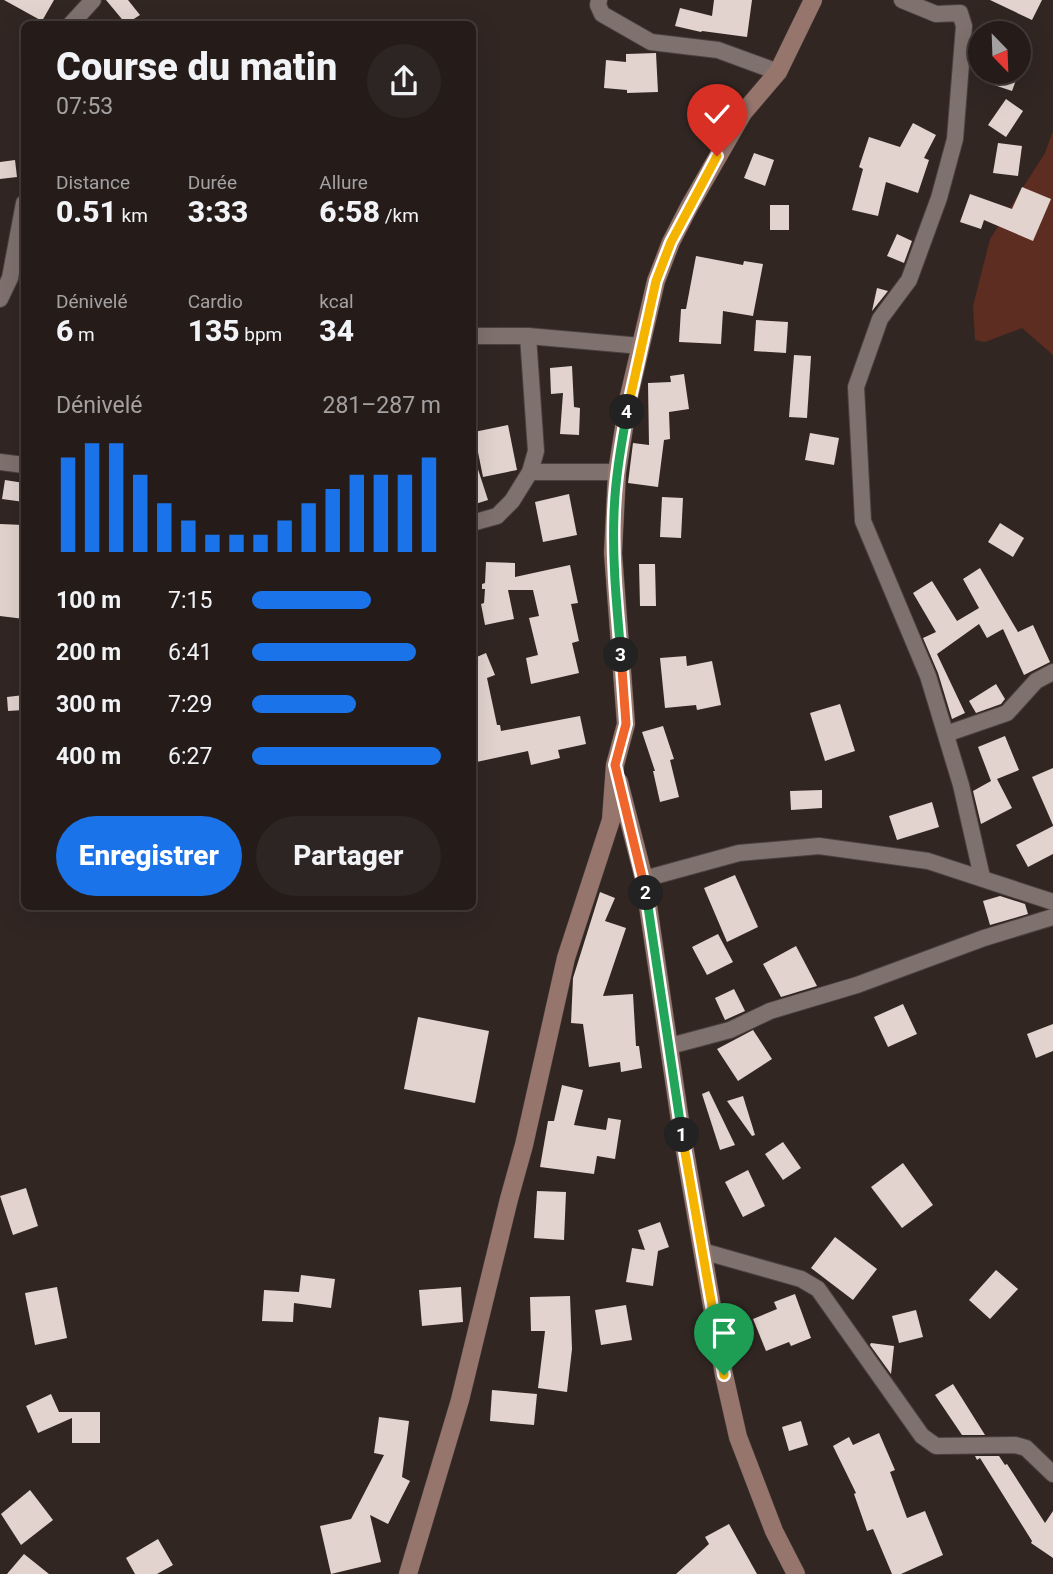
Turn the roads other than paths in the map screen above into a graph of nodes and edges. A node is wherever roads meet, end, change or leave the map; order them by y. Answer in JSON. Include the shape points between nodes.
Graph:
{"nodes":[{"id":1,"x":93,"y":0,"type":"edge"},
{"id":2,"x":599,"y":0,"type":"edge"},
{"id":3,"x":813,"y":0,"type":"edge"},
{"id":4,"x":902,"y":0,"type":"edge"},
{"id":5,"x":75,"y":21,"type":"edge"},
{"id":6,"x":778,"y":72,"type":"junction"},
{"id":7,"x":21,"y":219,"type":"edge"},
{"id":8,"x":0,"y":299,"type":"edge"},
{"id":9,"x":476,"y":336,"type":"edge"},
{"id":10,"x":528,"y":336,"type":"junction"},
{"id":11,"x":641,"y":346,"type":"junction"},
{"id":12,"x":0,"y":462,"type":"edge"},
{"id":13,"x":21,"y":465,"type":"edge"},
{"id":14,"x":530,"y":472,"type":"junction"},
{"id":15,"x":617,"y":472,"type":"junction"},
{"id":16,"x":476,"y":522,"type":"edge"},
{"id":17,"x":1053,"y":672,"type":"edge"},
{"id":18,"x":946,"y":734,"type":"junction"},
{"id":19,"x":615,"y":765,"type":"junction"},
{"id":20,"x":982,"y":877,"type":"junction"},
{"id":21,"x":644,"y":879,"type":"junction"},
{"id":22,"x":1053,"y":902,"type":"edge"},
{"id":23,"x":1053,"y":917,"type":"edge"},
{"id":24,"x":670,"y":1046,"type":"junction"},
{"id":25,"x":702,"y":1251,"type":"junction"},
{"id":26,"x":1053,"y":1474,"type":"edge"},
{"id":27,"x":408,"y":1574,"type":"edge"},
{"id":28,"x":796,"y":1574,"type":"edge"}],
"edges":[{"from":1,"to":5,"type":"street"},
{"from":2,"to":6,"type":"street","via":[[602,14],[651,42],[718,50]]},
{"from":3,"to":6,"type":"main road"},
{"from":4,"to":18,"type":"street","via":[[936,14],[960,13],[964,26],[955,139],[939,198],[909,279],[880,319],[856,387],[863,521],[928,676]]},
{"from":6,"to":11,"type":"main road","via":[[743,113],[671,242],[656,281]]},
{"from":7,"to":8,"type":"street","via":[[10,278]]},
{"from":9,"to":10,"type":"street"},
{"from":10,"to":11,"type":"street"},
{"from":10,"to":14,"type":"street","via":[[536,451]]},
{"from":11,"to":15,"type":"main road"},
{"from":12,"to":13,"type":"street"},
{"from":14,"to":15,"type":"street"},
{"from":14,"to":16,"type":"street","via":[[512,502],[497,516]]},
{"from":15,"to":19,"type":"main road","via":[[614,553],[626,724]]},
{"from":17,"to":18,"type":"street","via":[[1036,681],[1007,713]]},
{"from":18,"to":20,"type":"street"},
{"from":19,"to":21,"type":"main road"},
{"from":19,"to":27,"type":"main road","via":[[611,820],[566,958],[528,1132],[460,1400]]},
{"from":20,"to":21,"type":"street","via":[[928,861],[819,846],[739,853]]},
{"from":20,"to":22,"type":"street"},
{"from":21,"to":24,"type":"main road"},
{"from":23,"to":24,"type":"street","via":[[770,1011],[730,1030]]},
{"from":24,"to":25,"type":"main road"},
{"from":25,"to":26,"type":"street","via":[[801,1279],[818,1289],[922,1436],[936,1446],[1015,1444],[1026,1448]]},
{"from":25,"to":28,"type":"main road","via":[[738,1437]]}]}
